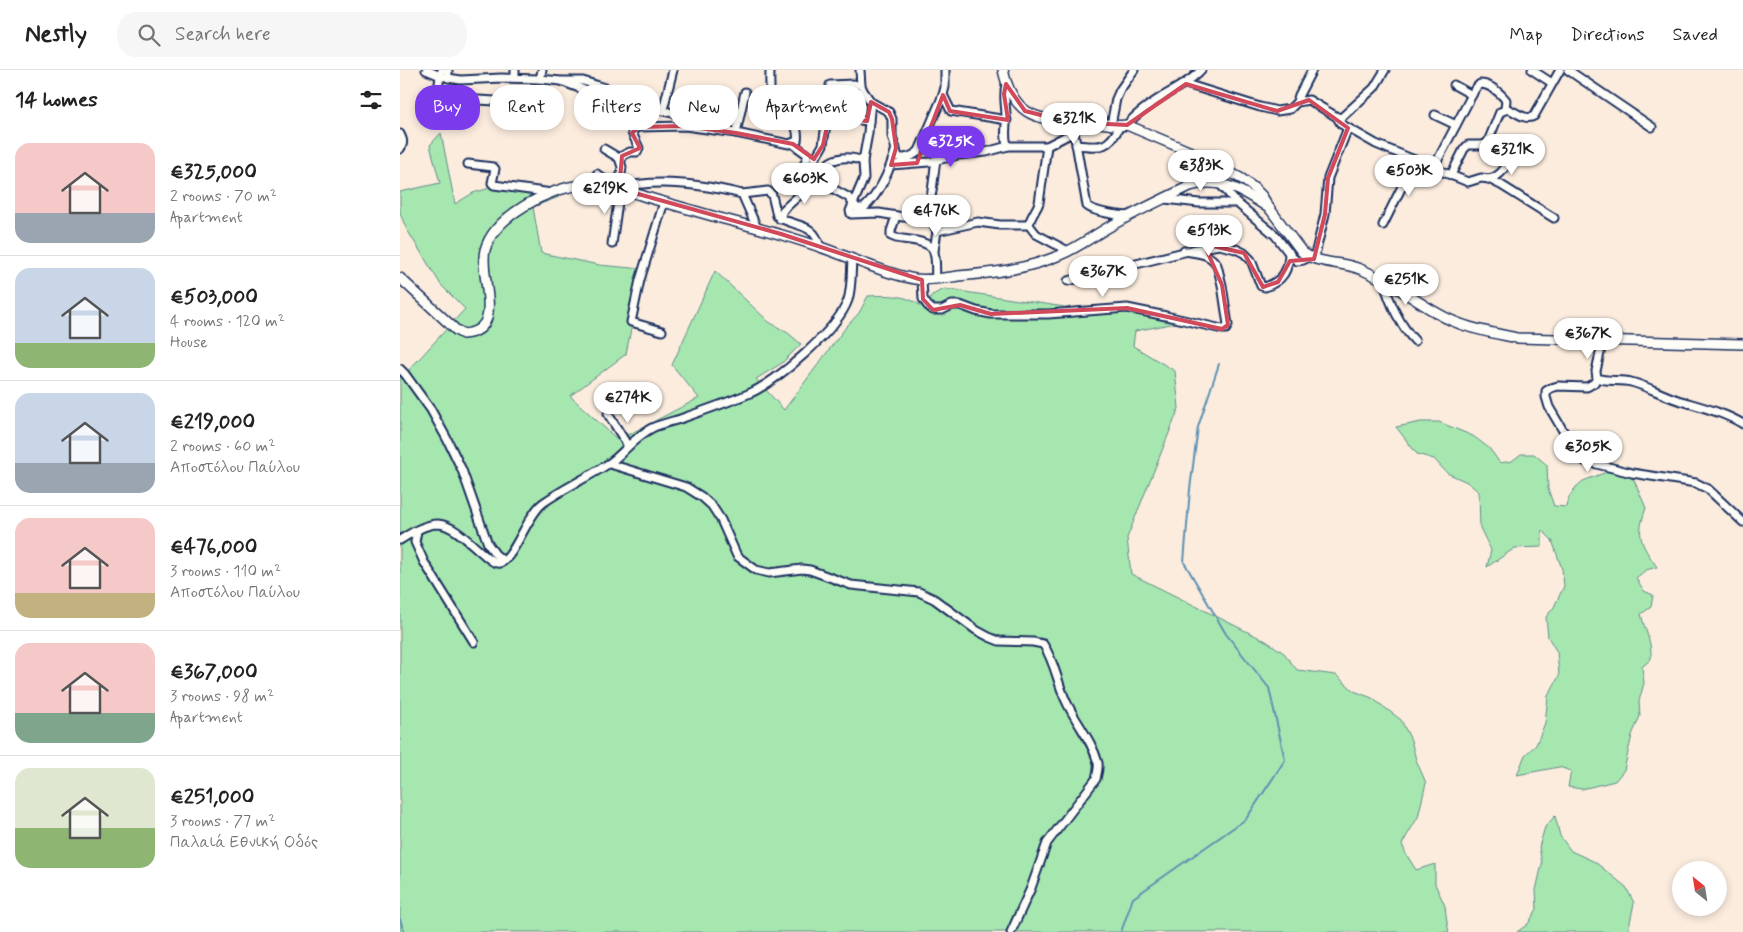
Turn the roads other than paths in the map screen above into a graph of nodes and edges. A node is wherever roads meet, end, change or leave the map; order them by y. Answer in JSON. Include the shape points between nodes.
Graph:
{"nodes":[{"id":1,"x":426,"y":70,"type":"edge"},
{"id":2,"x":448,"y":70,"type":"edge"},
{"id":3,"x":516,"y":70,"type":"edge"},
{"id":4,"x":542,"y":70,"type":"edge"},
{"id":5,"x":673,"y":70,"type":"edge"},
{"id":6,"x":770,"y":70,"type":"edge"},
{"id":7,"x":860,"y":70,"type":"edge"},
{"id":8,"x":945,"y":70,"type":"edge"},
{"id":9,"x":1003,"y":70,"type":"edge"},
{"id":10,"x":1134,"y":70,"type":"edge"},
{"id":11,"x":1201,"y":70,"type":"edge"},
{"id":12,"x":1312,"y":70,"type":"edge"},
{"id":13,"x":1385,"y":70,"type":"edge"},
{"id":14,"x":1532,"y":70,"type":"edge"},
{"id":15,"x":1560,"y":70,"type":"edge"},
{"id":16,"x":1568,"y":70,"type":"edge"},
{"id":17,"x":441,"y":74,"type":"edge"},
{"id":18,"x":448,"y":78,"type":"junction"},
{"id":19,"x":515,"y":78,"type":"junction"},
{"id":20,"x":540,"y":79,"type":"junction"},
{"id":21,"x":561,"y":81,"type":"junction"},
{"id":22,"x":1552,"y":83,"type":"junction"},
{"id":23,"x":1006,"y":84,"type":"junction"},
{"id":24,"x":1186,"y":84,"type":"junction"},
{"id":25,"x":830,"y":85,"type":"dead end"},
{"id":26,"x":858,"y":85,"type":"edge"},
{"id":27,"x":861,"y":85,"type":"edge"},
{"id":28,"x":1454,"y":85,"type":"dead end"},
{"id":29,"x":745,"y":92,"type":"dead end"},
{"id":30,"x":866,"y":94,"type":"edge"},
{"id":31,"x":943,"y":95,"type":"junction"},
{"id":32,"x":1472,"y":95,"type":"junction"},
{"id":33,"x":490,"y":101,"type":"edge"},
{"id":34,"x":871,"y":102,"type":"junction"},
{"id":35,"x":1297,"y":102,"type":"junction"},
{"id":36,"x":664,"y":106,"type":"junction"},
{"id":37,"x":1505,"y":109,"type":"junction"},
{"id":38,"x":670,"y":110,"type":"edge"},
{"id":39,"x":670,"y":112,"type":"edge"},
{"id":40,"x":1435,"y":115,"type":"dead end"},
{"id":41,"x":1337,"y":117,"type":"junction"},
{"id":42,"x":869,"y":120,"type":"junction"},
{"id":43,"x":1007,"y":120,"type":"junction"},
{"id":44,"x":1120,"y":125,"type":"junction"},
{"id":45,"x":1456,"y":125,"type":"junction"},
{"id":46,"x":1075,"y":127,"type":"junction"},
{"id":47,"x":1652,"y":127,"type":"dead end"},
{"id":48,"x":1348,"y":128,"type":"junction"},
{"id":49,"x":727,"y":130,"type":"edge"},
{"id":50,"x":736,"y":133,"type":"junction"},
{"id":51,"x":400,"y":134,"type":"edge"},
{"id":52,"x":793,"y":144,"type":"junction"},
{"id":53,"x":1076,"y":145,"type":"junction"},
{"id":54,"x":1008,"y":146,"type":"junction"},
{"id":55,"x":1048,"y":146,"type":"junction"},
{"id":56,"x":896,"y":148,"type":"junction"},
{"id":57,"x":1516,"y":148,"type":"dead end"},
{"id":58,"x":400,"y":149,"type":"edge"},
{"id":59,"x":604,"y":149,"type":"dead end"},
{"id":60,"x":919,"y":151,"type":"junction"},
{"id":61,"x":818,"y":153,"type":"junction"},
{"id":62,"x":808,"y":155,"type":"junction"},
{"id":63,"x":936,"y":160,"type":"junction"},
{"id":64,"x":1415,"y":160,"type":"junction"},
{"id":65,"x":621,"y":161,"type":"junction"},
{"id":66,"x":863,"y":161,"type":"junction"},
{"id":67,"x":830,"y":162,"type":"dead end"},
{"id":68,"x":917,"y":163,"type":"junction"},
{"id":69,"x":468,"y":164,"type":"dead end"},
{"id":70,"x":891,"y":165,"type":"junction"},
{"id":71,"x":1434,"y":166,"type":"junction"},
{"id":72,"x":812,"y":169,"type":"junction"},
{"id":73,"x":597,"y":174,"type":"dead end"},
{"id":74,"x":1453,"y":176,"type":"junction"},
{"id":75,"x":1489,"y":179,"type":"junction"},
{"id":76,"x":815,"y":181,"type":"junction"},
{"id":77,"x":1219,"y":183,"type":"junction"},
{"id":78,"x":622,"y":188,"type":"junction"},
{"id":79,"x":553,"y":193,"type":"junction"},
{"id":80,"x":742,"y":194,"type":"junction"},
{"id":81,"x":1165,"y":199,"type":"junction"},
{"id":82,"x":664,"y":202,"type":"junction"},
{"id":83,"x":854,"y":202,"type":"junction"},
{"id":84,"x":1237,"y":203,"type":"junction"},
{"id":85,"x":1270,"y":209,"type":"junction"},
{"id":86,"x":929,"y":214,"type":"junction"},
{"id":87,"x":896,"y":216,"type":"junction"},
{"id":88,"x":1128,"y":216,"type":"junction"},
{"id":89,"x":1554,"y":218,"type":"dead end"},
{"id":90,"x":780,"y":219,"type":"junction"},
{"id":91,"x":1029,"y":225,"type":"junction"},
{"id":92,"x":1383,"y":225,"type":"dead end"},
{"id":93,"x":757,"y":228,"type":"junction"},
{"id":94,"x":937,"y":231,"type":"junction"},
{"id":95,"x":612,"y":244,"type":"dead end"},
{"id":96,"x":820,"y":247,"type":"junction"},
{"id":97,"x":1068,"y":251,"type":"junction"},
{"id":98,"x":1184,"y":251,"type":"junction"},
{"id":99,"x":934,"y":252,"type":"junction"},
{"id":100,"x":1289,"y":252,"type":"junction"},
{"id":101,"x":852,"y":258,"type":"junction"},
{"id":102,"x":1312,"y":258,"type":"junction"},
{"id":103,"x":400,"y":278,"type":"edge"},
{"id":104,"x":936,"y":278,"type":"junction"},
{"id":105,"x":1383,"y":279,"type":"junction"},
{"id":106,"x":922,"y":280,"type":"junction"},
{"id":107,"x":1068,"y":281,"type":"dead end"},
{"id":108,"x":662,"y":331,"type":"dead end"},
{"id":109,"x":1603,"y":340,"type":"junction"},
{"id":110,"x":1415,"y":341,"type":"dead end"},
{"id":111,"x":1743,"y":344,"type":"edge"},
{"id":112,"x":400,"y":369,"type":"edge"},
{"id":113,"x":1597,"y":378,"type":"junction"},
{"id":114,"x":608,"y":414,"type":"dead end"},
{"id":115,"x":1743,"y":424,"type":"edge"},
{"id":116,"x":628,"y":446,"type":"junction"},
{"id":117,"x":610,"y":464,"type":"junction"},
{"id":118,"x":1743,"y":522,"type":"edge"},
{"id":119,"x":417,"y":531,"type":"junction"},
{"id":120,"x":400,"y":540,"type":"edge"},
{"id":121,"x":503,"y":561,"type":"junction"},
{"id":122,"x":474,"y":642,"type":"dead end"},
{"id":123,"x":1010,"y":932,"type":"edge"}],
"edges":[{"from":1,"to":17,"type":"street"},
{"from":2,"to":18,"type":"street"},
{"from":3,"to":19,"type":"street"},
{"from":4,"to":20,"type":"street"},
{"from":5,"to":36,"type":"street"},
{"from":6,"to":52,"type":"street","via":[[772,102],[776,110],[794,123],[798,135]]},
{"from":7,"to":27,"type":"street"},
{"from":8,"to":31,"type":"street"},
{"from":9,"to":23,"type":"street"},
{"from":10,"to":44,"type":"street","via":[[1116,99]]},
{"from":11,"to":24,"type":"street"},
{"from":12,"to":35,"type":"street"},
{"from":13,"to":41,"type":"street","via":[[1366,97],[1341,118]]},
{"from":14,"to":22,"type":"street"},
{"from":15,"to":22,"type":"street"},
{"from":16,"to":47,"type":"street"},
{"from":17,"to":18,"type":"street"},
{"from":17,"to":33,"type":"street","via":[[439,91],[443,98]]},
{"from":18,"to":19,"type":"street"},
{"from":19,"to":20,"type":"street"},
{"from":20,"to":21,"type":"street"},
{"from":21,"to":36,"type":"street","via":[[583,80]]},
{"from":21,"to":39,"type":"street","via":[[608,99]]},
{"from":22,"to":37,"type":"street","via":[[1530,118]]},
{"from":23,"to":43,"type":"street"},
{"from":23,"to":46,"type":"street","via":[[1013,99],[1025,111]]},
{"from":24,"to":35,"type":"street","via":[[1277,111],[1290,109]]},
{"from":24,"to":44,"type":"street"},
{"from":25,"to":26,"type":"street"},
{"from":28,"to":32,"type":"street"},
{"from":29,"to":50,"type":"street"},
{"from":30,"to":34,"type":"street"},
{"from":31,"to":43,"type":"street","via":[[951,111]]},
{"from":31,"to":60,"type":"street"},
{"from":32,"to":37,"type":"street","via":[[1480,84],[1484,84],[1506,100]]},
{"from":32,"to":45,"type":"street"},
{"from":34,"to":42,"type":"street"},
{"from":34,"to":56,"type":"street","via":[[889,112]]},
{"from":35,"to":41,"type":"street","via":[[1309,100]]},
{"from":36,"to":38,"type":"street"},
{"from":37,"to":74,"type":"street","via":[[1500,112],[1487,144],[1468,145],[1464,149]]},
{"from":40,"to":45,"type":"street"},
{"from":41,"to":48,"type":"street","via":[[1340,124]]},
{"from":42,"to":61,"type":"street","via":[[835,118],[826,124],[823,145]]},
{"from":42,"to":66,"type":"street"},
{"from":43,"to":54,"type":"street","via":[[1005,135]]},
{"from":44,"to":46,"type":"street"},
{"from":44,"to":53,"type":"street","via":[[1107,145],[1100,148]]},
{"from":44,"to":85,"type":"street","via":[[1198,155],[1242,180],[1262,196]]},
{"from":45,"to":71,"type":"street"},
{"from":46,"to":53,"type":"street"},
{"from":46,"to":55,"type":"street"},
{"from":48,"to":64,"type":"street"},
{"from":48,"to":102,"type":"street","via":[[1328,178],[1325,214]]},
{"from":49,"to":50,"type":"street"},
{"from":50,"to":52,"type":"street"},
{"from":50,"to":65,"type":"street","via":[[685,126],[639,126],[632,133],[639,148],[637,152],[622,156]]},
{"from":51,"to":58,"type":"street","via":[[403,139]]},
{"from":52,"to":62,"type":"street"},
{"from":53,"to":88,"type":"street","via":[[1087,206]]},
{"from":54,"to":55,"type":"street"},
{"from":54,"to":63,"type":"street"},
{"from":55,"to":91,"type":"street","via":[[1039,203]]},
{"from":56,"to":60,"type":"street","via":[[898,157],[902,158]]},
{"from":56,"to":70,"type":"street"},
{"from":57,"to":75,"type":"street","via":[[1501,173]]},
{"from":59,"to":65,"type":"street"},
{"from":60,"to":68,"type":"street"},
{"from":61,"to":62,"type":"street","via":[[809,150]]},
{"from":61,"to":72,"type":"street"},
{"from":62,"to":72,"type":"street","via":[[804,165]]},
{"from":63,"to":68,"type":"street"},
{"from":63,"to":86,"type":"street"},
{"from":64,"to":71,"type":"street"},
{"from":64,"to":92,"type":"street"},
{"from":65,"to":78,"type":"street"},
{"from":66,"to":67,"type":"street","via":[[838,158]]},
{"from":66,"to":83,"type":"street","via":[[864,178]]},
{"from":68,"to":70,"type":"street"},
{"from":69,"to":79,"type":"street","via":[[494,168],[494,186]]},
{"from":70,"to":83,"type":"street","via":[[868,203],[860,209]]},
{"from":71,"to":74,"type":"street"},
{"from":72,"to":76,"type":"street"},
{"from":73,"to":78,"type":"street"},
{"from":74,"to":75,"type":"street","via":[[1468,182]]},
{"from":75,"to":89,"type":"street"},
{"from":76,"to":83,"type":"street"},
{"from":76,"to":90,"type":"street","via":[[784,210]]},
{"from":77,"to":81,"type":"street","via":[[1196,184]]},
{"from":77,"to":84,"type":"street"},
{"from":77,"to":85,"type":"street"},
{"from":78,"to":79,"type":"street","via":[[575,186]]},
{"from":78,"to":80,"type":"street","via":[[642,183],[684,184]]},
{"from":78,"to":82,"type":"street"},
{"from":78,"to":95,"type":"street"},
{"from":79,"to":103,"type":"street","via":[[511,216],[488,241],[484,268],[488,313],[485,323],[477,330],[463,334],[456,330]]},
{"from":80,"to":90,"type":"street","via":[[768,191]]},
{"from":80,"to":93,"type":"street"},
{"from":81,"to":84,"type":"street"},
{"from":81,"to":88,"type":"street"},
{"from":82,"to":93,"type":"street"},
{"from":82,"to":108,"type":"street","via":[[631,322]]},
{"from":83,"to":87,"type":"street","via":[[851,214]]},
{"from":84,"to":100,"type":"street","via":[[1274,234]]},
{"from":85,"to":102,"type":"street","via":[[1302,252]]},
{"from":86,"to":87,"type":"street","via":[[920,218]]},
{"from":86,"to":94,"type":"street"},
{"from":87,"to":99,"type":"street","via":[[892,236],[925,243]]},
{"from":88,"to":97,"type":"street"},
{"from":90,"to":96,"type":"street","via":[[808,228]]},
{"from":91,"to":94,"type":"street","via":[[978,222]]},
{"from":91,"to":97,"type":"street","via":[[1036,234]]},
{"from":93,"to":96,"type":"street"},
{"from":94,"to":99,"type":"street"},
{"from":96,"to":101,"type":"street"},
{"from":97,"to":104,"type":"street","via":[[1048,260],[994,273]]},
{"from":98,"to":100,"type":"street","via":[[1219,245],[1236,249],[1251,260],[1261,286],[1265,287],[1284,276]]},
{"from":98,"to":106,"type":"street","via":[[1207,255],[1215,261],[1224,296],[1226,329],[1127,308],[1048,314],[991,314],[960,305],[933,310],[924,299]]},
{"from":98,"to":107,"type":"street"},
{"from":99,"to":104,"type":"street"},
{"from":100,"to":102,"type":"street","via":[[1297,261]]},
{"from":101,"to":106,"type":"street"},
{"from":101,"to":116,"type":"street","via":[[849,292],[842,312],[790,366],[750,393],[662,424],[642,433]]},
{"from":102,"to":105,"type":"street","via":[[1351,265]]},
{"from":104,"to":106,"type":"street"},
{"from":105,"to":109,"type":"street","via":[[1436,313],[1482,332],[1517,338]]},
{"from":105,"to":110,"type":"street","via":[[1388,298]]},
{"from":109,"to":111,"type":"street"},
{"from":109,"to":113,"type":"street"},
{"from":112,"to":121,"type":"street","via":[[439,423],[462,470],[488,544]]},
{"from":113,"to":115,"type":"street","via":[[1631,382]]},
{"from":113,"to":118,"type":"street","via":[[1587,387],[1558,386],[1546,392],[1549,407],[1567,439],[1585,461],[1632,473],[1696,483],[1708,489]]},
{"from":114,"to":116,"type":"street"},
{"from":116,"to":117,"type":"street"},
{"from":117,"to":121,"type":"street","via":[[537,508]]},
{"from":117,"to":123,"type":"street","via":[[686,486],[702,496],[721,520],[738,556],[756,570],[768,573],[810,570],[851,585],[919,592],[989,637],[999,641],[1043,644],[1072,714],[1086,735],[1099,766],[1096,779],[1047,844],[1032,888]]},
{"from":119,"to":120,"type":"street"},
{"from":119,"to":121,"type":"street","via":[[446,525],[467,539],[492,563]]},
{"from":119,"to":122,"type":"street","via":[[415,542],[424,562]]}]}
